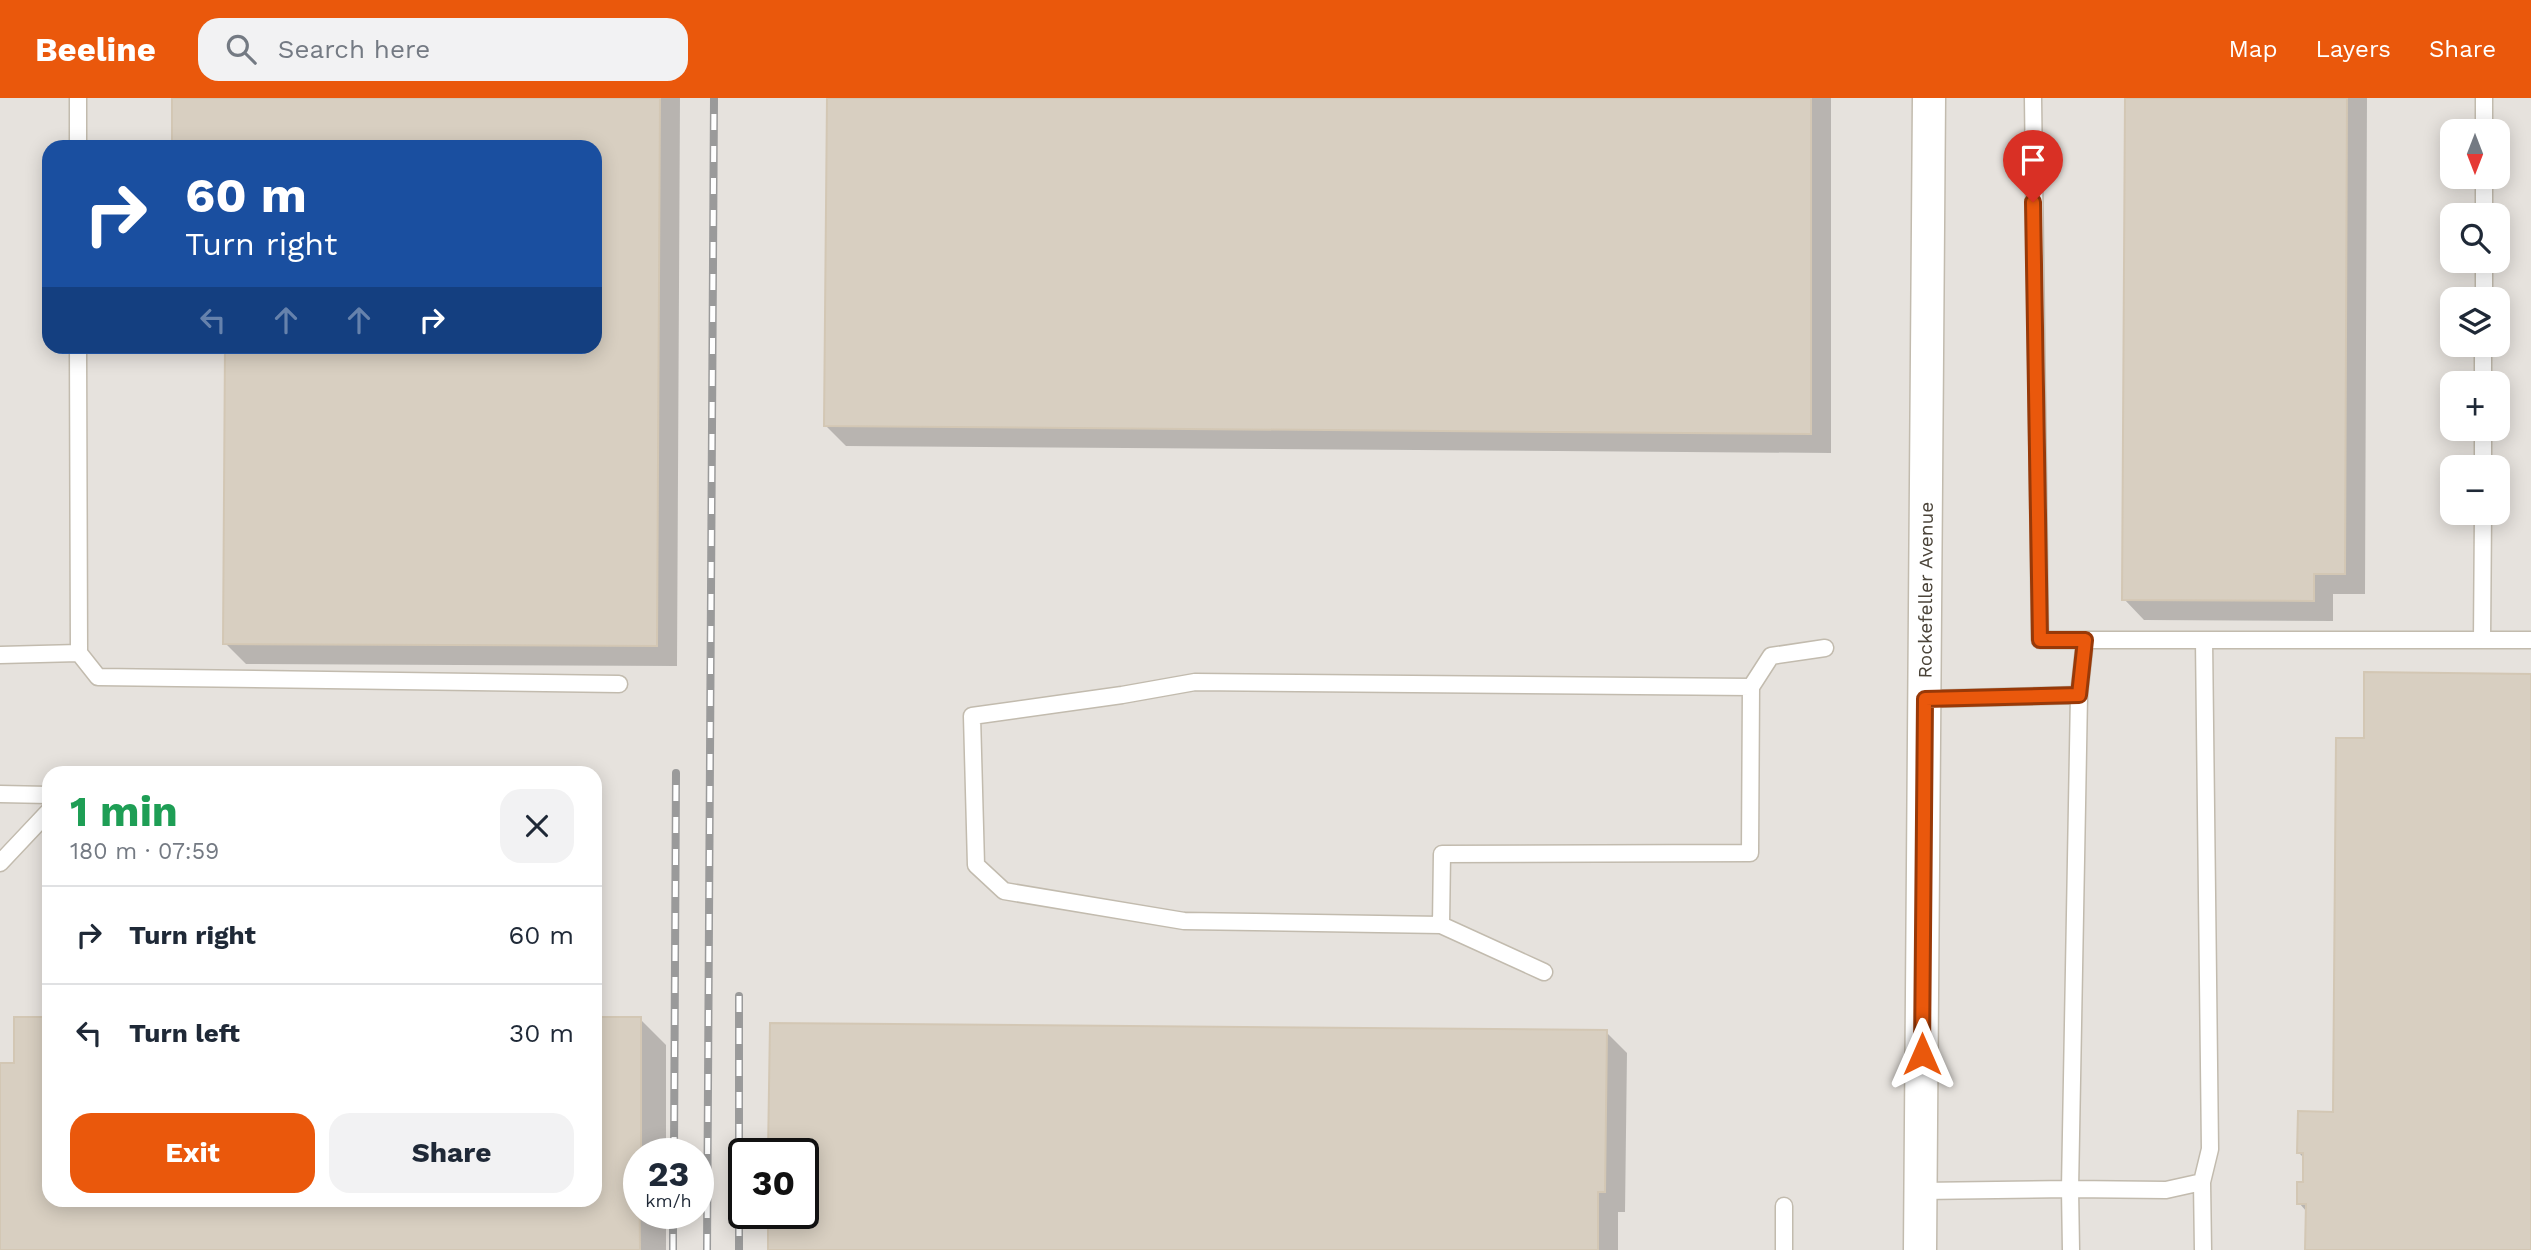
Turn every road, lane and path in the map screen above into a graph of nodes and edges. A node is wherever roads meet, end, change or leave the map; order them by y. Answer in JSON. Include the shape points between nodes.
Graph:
{"nodes":[{"id":1,"x":78,"y":98,"type":"edge"},
{"id":2,"x":1929,"y":98,"type":"edge"},
{"id":3,"x":2033,"y":98,"type":"edge"},
{"id":4,"x":2484,"y":98,"type":"edge"},
{"id":5,"x":2484,"y":119,"type":"edge"},
{"id":6,"x":78,"y":140,"type":"edge"},
{"id":7,"x":78,"y":354,"type":"edge"},
{"id":8,"x":2483,"y":525,"type":"edge"},
{"id":9,"x":2085,"y":640,"type":"junction"},
{"id":10,"x":2203,"y":640,"type":"junction"},
{"id":11,"x":2482,"y":640,"type":"junction"},
{"id":12,"x":2531,"y":640,"type":"edge"},
{"id":13,"x":1825,"y":648,"type":"dead end"},
{"id":14,"x":79,"y":653,"type":"junction"},
{"id":15,"x":0,"y":655,"type":"edge"},
{"id":16,"x":619,"y":684,"type":"dead end"},
{"id":17,"x":1751,"y":687,"type":"junction"},
{"id":18,"x":2079,"y":695,"type":"junction"},
{"id":19,"x":1925,"y":699,"type":"junction"},
{"id":20,"x":0,"y":794,"type":"edge"},
{"id":21,"x":42,"y":795,"type":"edge"},
{"id":22,"x":42,"y":818,"type":"edge"},
{"id":23,"x":0,"y":863,"type":"edge"},
{"id":24,"x":1441,"y":925,"type":"junction"},
{"id":25,"x":1544,"y":972,"type":"dead end"},
{"id":26,"x":2202,"y":1182,"type":"junction"},
{"id":27,"x":2070,"y":1189,"type":"junction"},
{"id":28,"x":1921,"y":1191,"type":"junction"},
{"id":29,"x":1784,"y":1206,"type":"dead end"},
{"id":30,"x":1784,"y":1250,"type":"edge"},
{"id":31,"x":1920,"y":1250,"type":"edge"},
{"id":32,"x":2071,"y":1250,"type":"edge"},
{"id":33,"x":2203,"y":1250,"type":"edge"}],
"edges":[{"from":1,"to":6,"type":"lane"},
{"from":2,"to":19,"type":"street","name":"Rockefeller Avenue"},
{"from":3,"to":9,"type":"lane","via":[[2040,640]]},
{"from":4,"to":5,"type":"lane"},
{"from":7,"to":14,"type":"lane"},
{"from":8,"to":11,"type":"lane"},
{"from":9,"to":10,"type":"lane"},
{"from":9,"to":18,"type":"lane"},
{"from":10,"to":11,"type":"lane"},
{"from":10,"to":26,"type":"lane","via":[[2210,1149]]},
{"from":11,"to":12,"type":"lane"},
{"from":13,"to":17,"type":"lane","via":[[1771,656]]},
{"from":14,"to":15,"type":"lane"},
{"from":14,"to":16,"type":"lane","via":[[98,677]]},
{"from":17,"to":24,"type":"lane","via":[[1750,853],[1442,854]]},
{"from":17,"to":24,"type":"lane","via":[[1195,682],[972,716],[976,864],[1004,891],[1184,921]]},
{"from":18,"to":19,"type":"lane"},
{"from":18,"to":27,"type":"lane"},
{"from":19,"to":28,"type":"street","name":"Rockefeller Avenue"},
{"from":20,"to":21,"type":"lane"},
{"from":22,"to":23,"type":"lane"},
{"from":24,"to":25,"type":"lane"},
{"from":26,"to":27,"type":"lane","via":[[2166,1190]]},
{"from":26,"to":33,"type":"lane"},
{"from":27,"to":28,"type":"lane"},
{"from":27,"to":32,"type":"lane"},
{"from":28,"to":31,"type":"street","name":"Rockefeller Avenue"},
{"from":29,"to":30,"type":"lane"}]}
